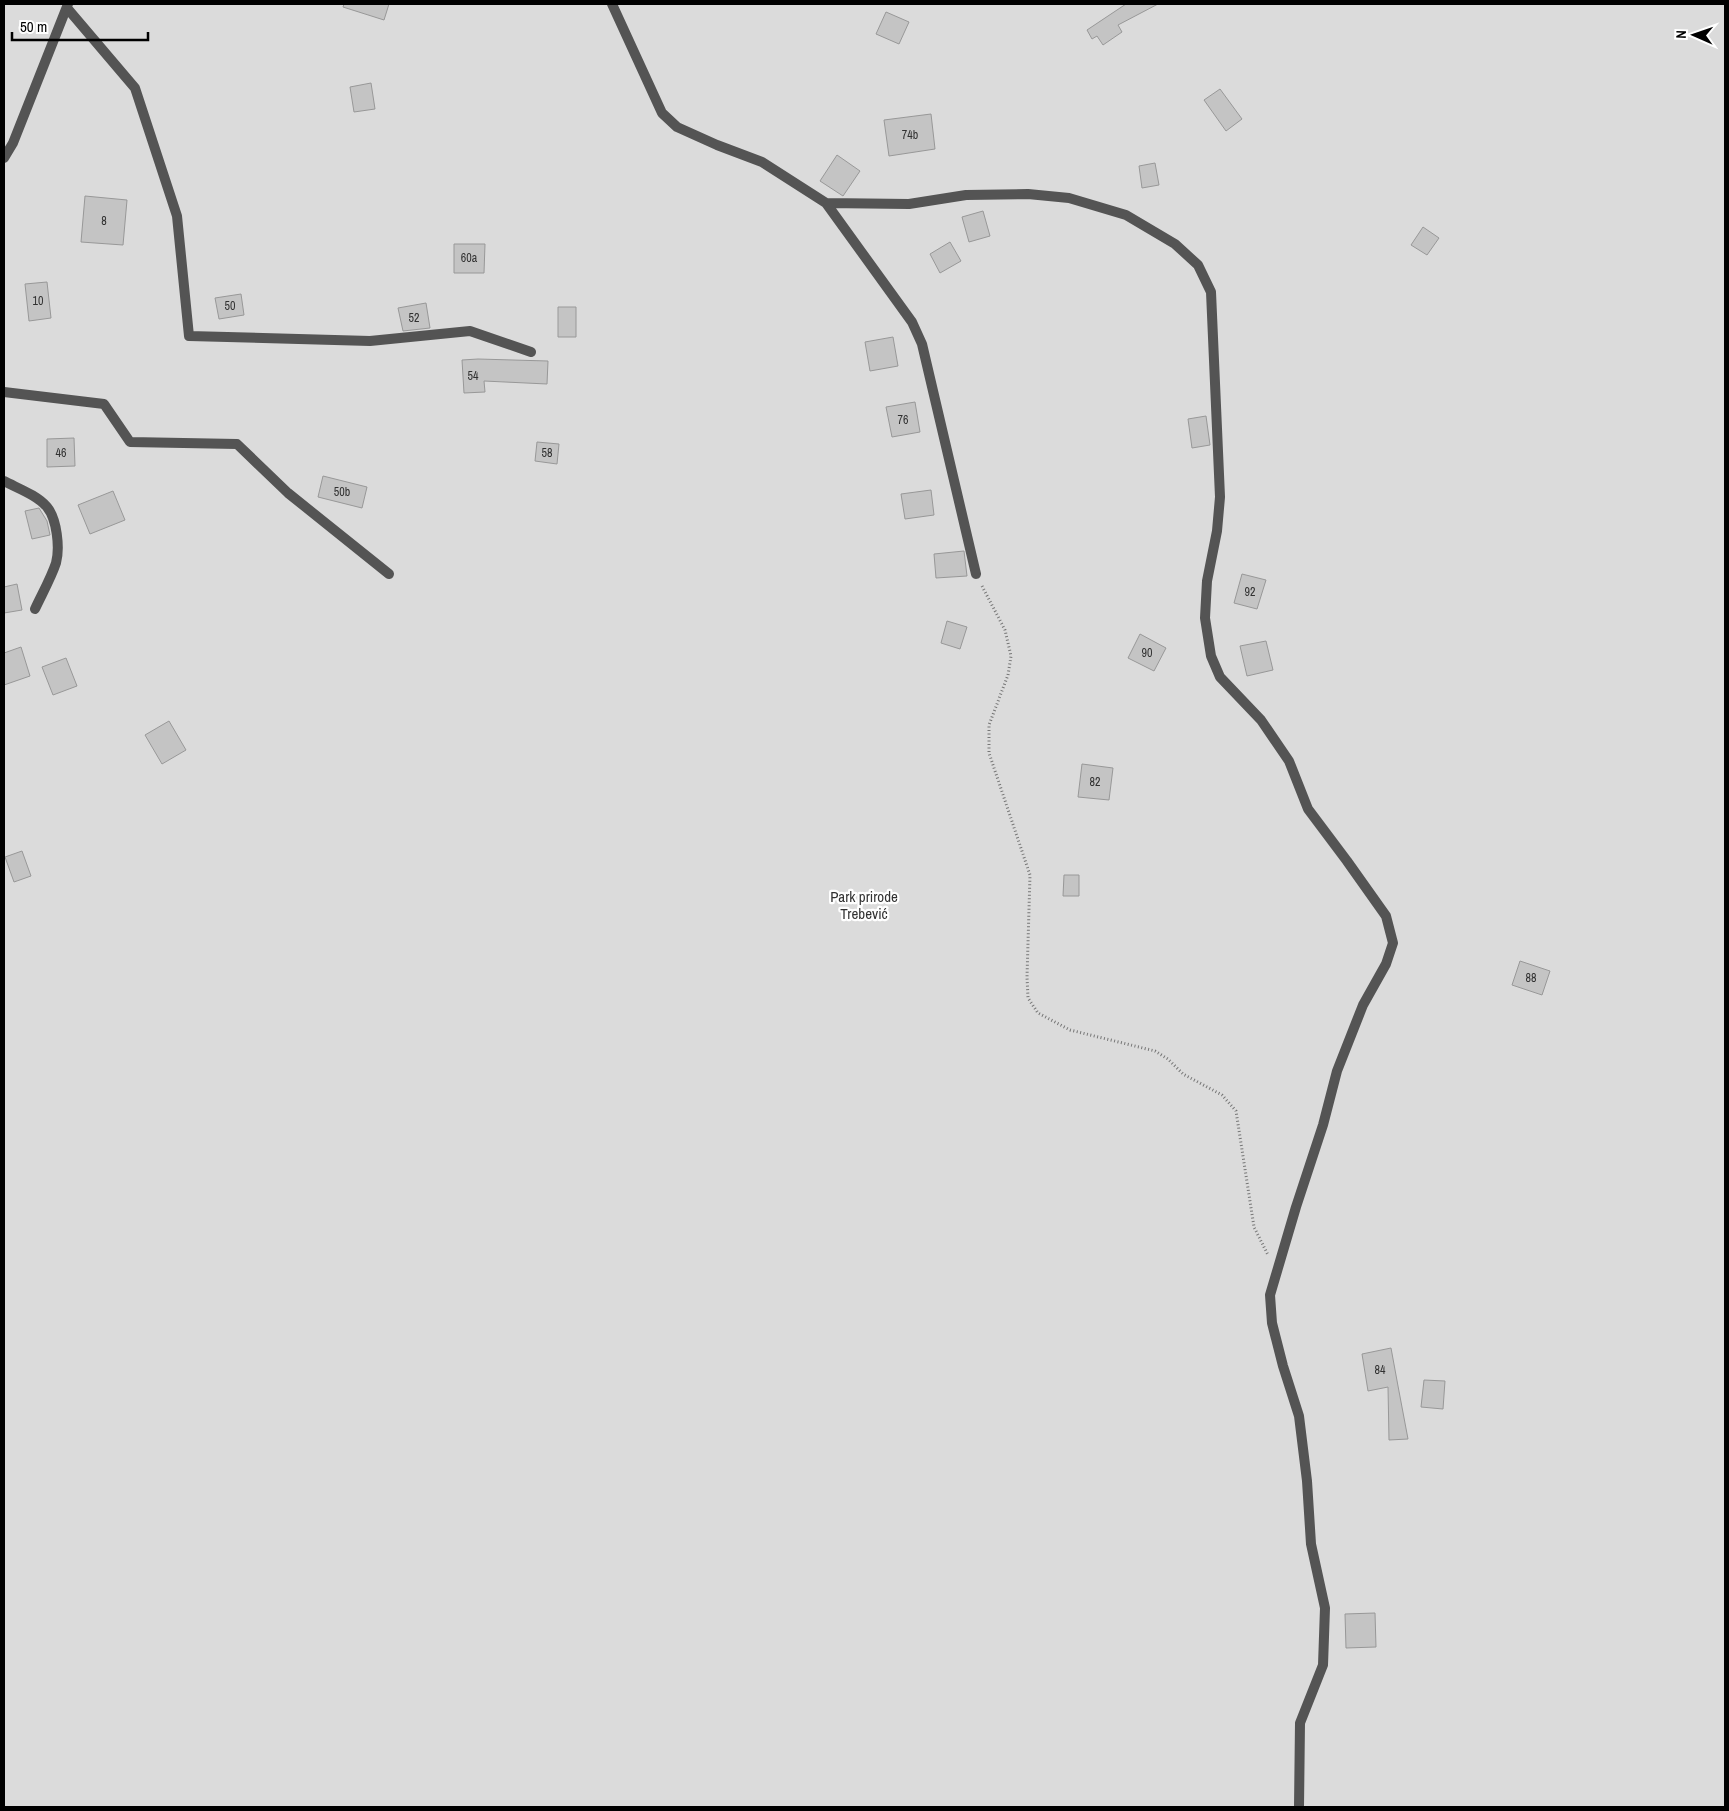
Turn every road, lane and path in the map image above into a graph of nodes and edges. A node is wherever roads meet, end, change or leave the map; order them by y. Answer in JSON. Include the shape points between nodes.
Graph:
{"nodes":[{"id":1,"x":612,"y":4,"type":"edge"},
{"id":2,"x":68,"y":6,"type":"edge"},
{"id":3,"x":4,"y":158,"type":"edge"},
{"id":4,"x":826,"y":203,"type":"junction"},
{"id":5,"x":531,"y":352,"type":"dead end"},
{"id":6,"x":4,"y":392,"type":"edge"},
{"id":7,"x":4,"y":481,"type":"edge"},
{"id":8,"x":389,"y":574,"type":"dead end"},
{"id":9,"x":976,"y":574,"type":"joint"},
{"id":10,"x":35,"y":609,"type":"dead end"},
{"id":11,"x":1277,"y":1268,"type":"junction"},
{"id":12,"x":1300,"y":1807,"type":"edge"}],
"edges":[{"from":1,"to":4,"type":"street","via":[[662,113],[677,127],[762,162]]},
{"from":2,"to":3,"type":"street"},
{"from":2,"to":5,"type":"street","via":[[135,88],[176,216],[189,336],[370,341],[470,331]]},
{"from":4,"to":9,"type":"street","via":[[912,322],[922,344]]},
{"from":4,"to":11,"type":"street","via":[[909,204],[984,194],[1069,198],[1126,215],[1175,244],[1198,265],[1211,292],[1220,497],[1218,531],[1207,581],[1205,618],[1211,656],[1220,677],[1261,720],[1289,761],[1308,809],[1386,916],[1393,943],[1386,964],[1363,1005],[1337,1071]]},
{"from":6,"to":8,"type":"street","via":[[104,404],[130,442],[237,444],[288,493]]},
{"from":7,"to":10,"type":"street","via":[[37,498],[53,516],[57,536],[56,561]]},
{"from":9,"to":11,"type":"path","via":[[1005,630],[1011,656],[1008,675],[990,725],[989,754],[1030,875],[1028,998],[1038,1012],[1070,1030],[1155,1050],[1183,1074],[1222,1094],[1236,1111],[1254,1227]]},
{"from":11,"to":12,"type":"street","via":[[1270,1295],[1272,1323],[1299,1416],[1311,1544],[1325,1608],[1323,1665],[1300,1723]]}]}
